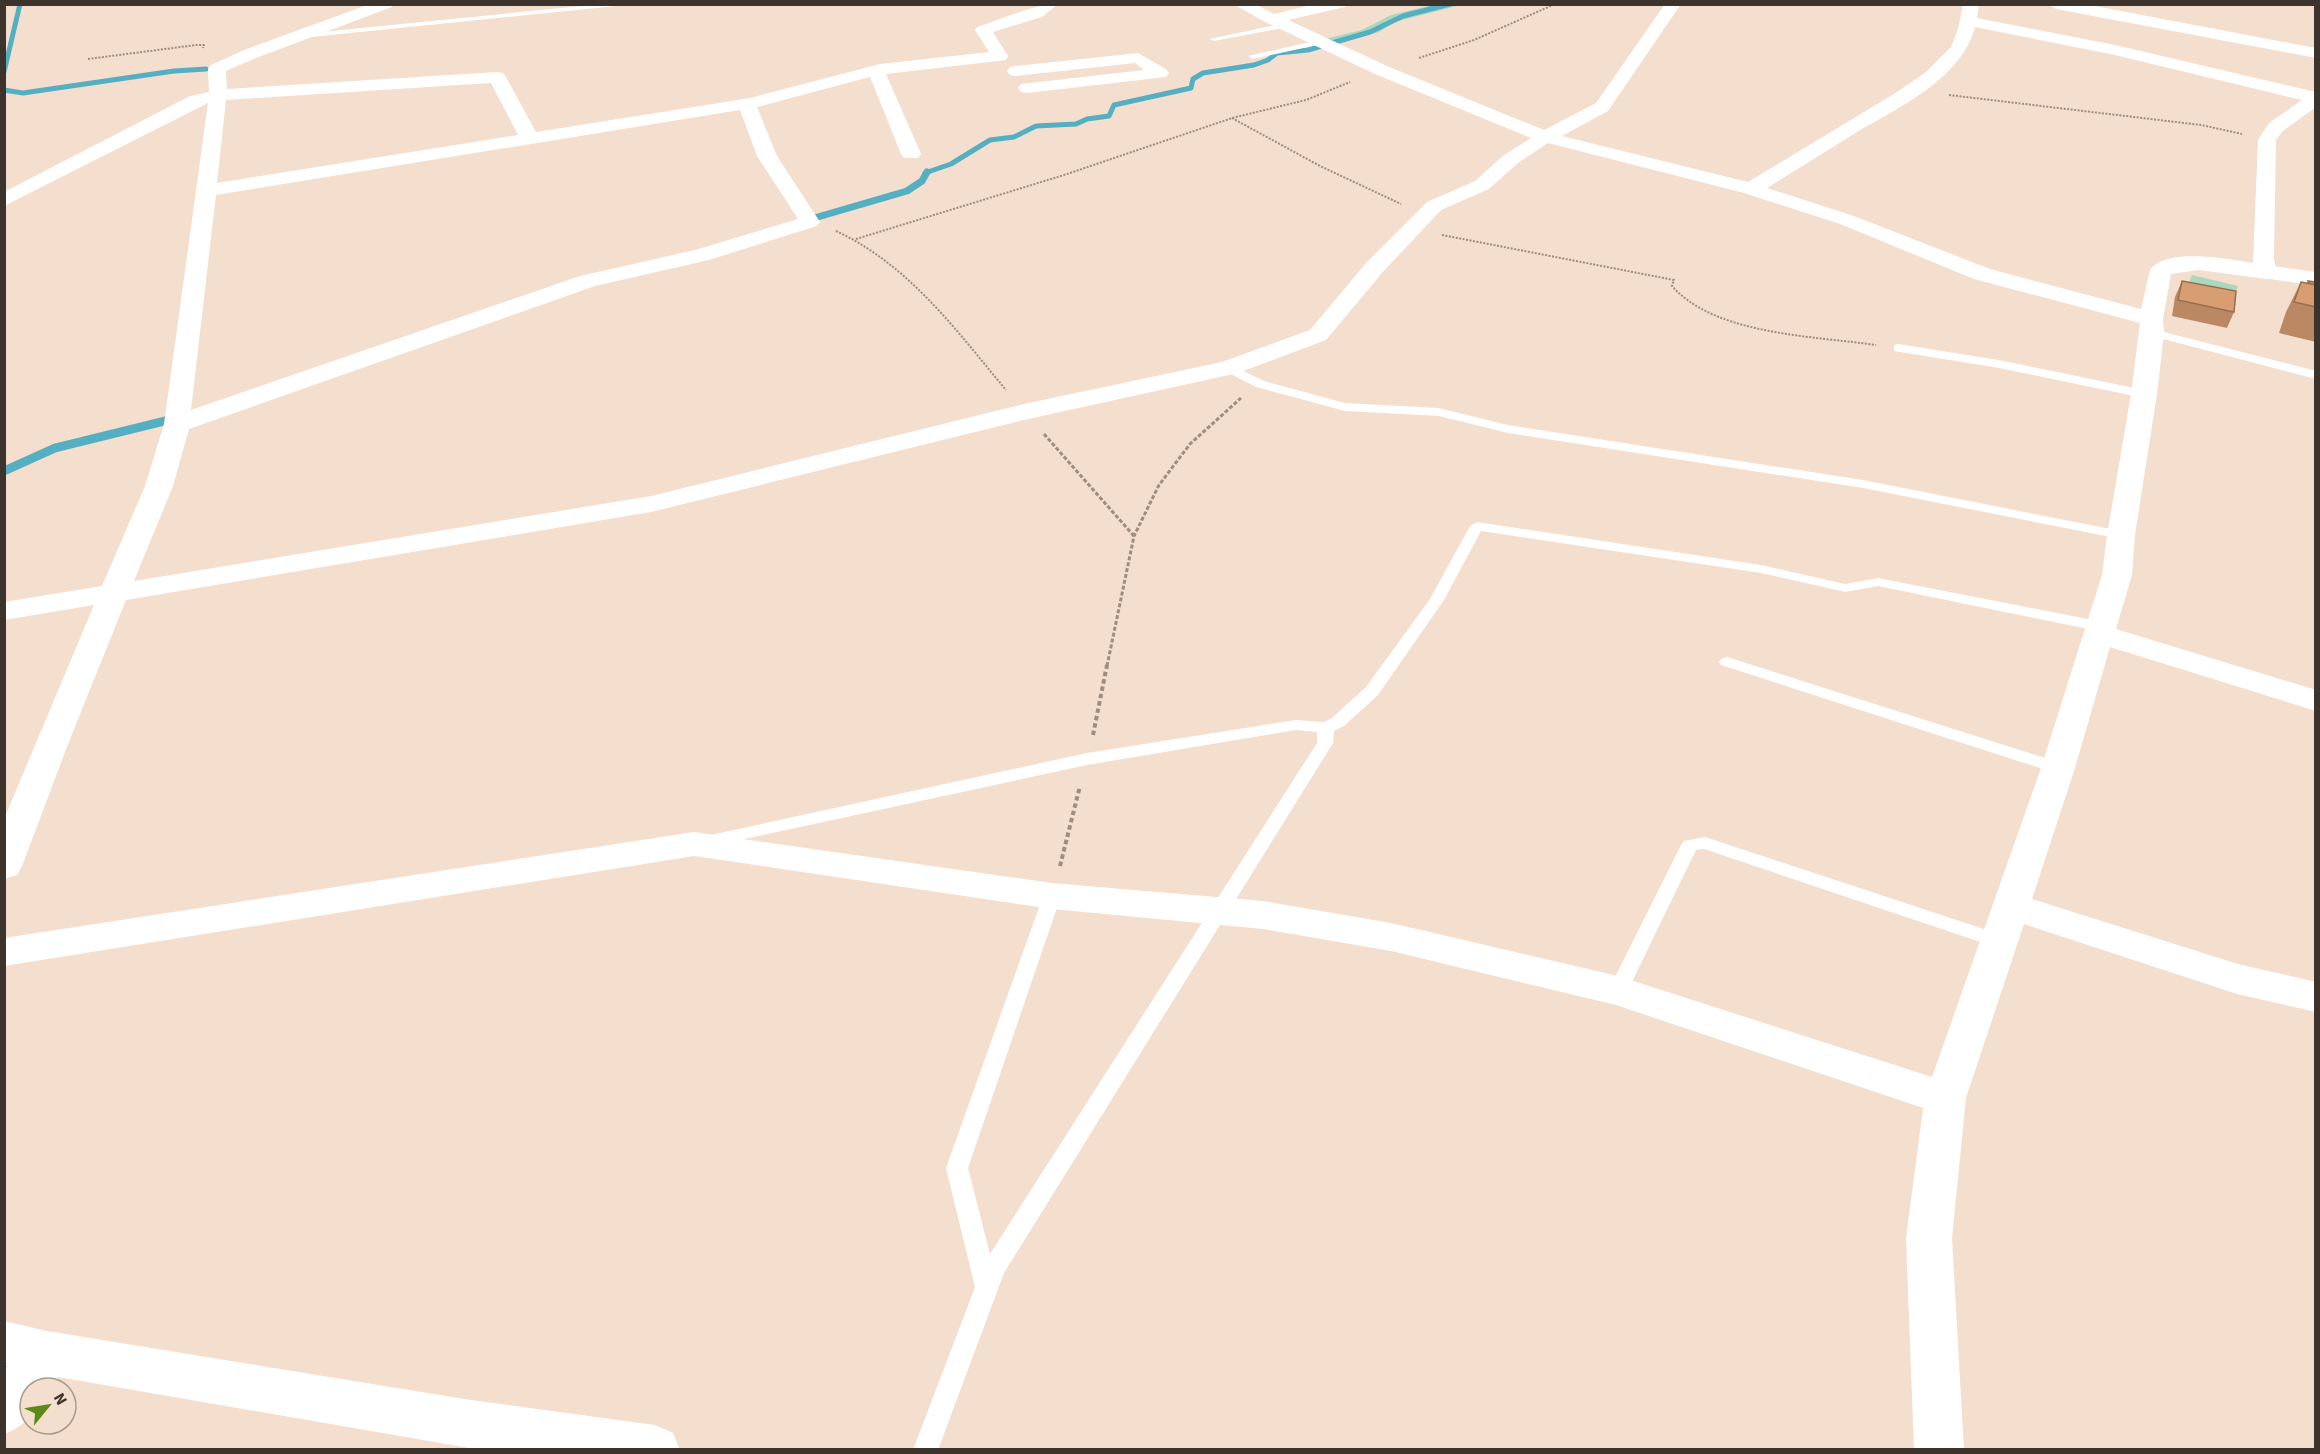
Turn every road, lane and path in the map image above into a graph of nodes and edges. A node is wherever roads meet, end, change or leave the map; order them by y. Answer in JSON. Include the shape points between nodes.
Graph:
{"nodes":[{"id":1,"x":386,"y":4,"type":"edge"},
{"id":2,"x":632,"y":4,"type":"edge"},
{"id":3,"x":1241,"y":4,"type":"edge"},
{"id":4,"x":1339,"y":4,"type":"edge"},
{"id":5,"x":1555,"y":4,"type":"edge"},
{"id":6,"x":1673,"y":4,"type":"edge"},
{"id":7,"x":2062,"y":5,"type":"edge"},
{"id":8,"x":1052,"y":7,"type":"edge"},
{"id":9,"x":1317,"y":7,"type":"edge"},
{"id":10,"x":1970,"y":13,"type":"edge"},
{"id":11,"x":1278,"y":22,"type":"junction"},
{"id":12,"x":301,"y":36,"type":"junction"},
{"id":13,"x":1214,"y":39,"type":"dead end"},
{"id":14,"x":1319,"y":42,"type":"junction"},
{"id":15,"x":2316,"y":53,"type":"edge"},
{"id":16,"x":1000,"y":56,"type":"junction"},
{"id":17,"x":1252,"y":56,"type":"dead end"},
{"id":18,"x":88,"y":58,"type":"dead end"},
{"id":19,"x":220,"y":66,"type":"junction"},
{"id":20,"x":876,"y":70,"type":"junction"},
{"id":21,"x":1381,"y":70,"type":"junction"},
{"id":22,"x":1017,"y":71,"type":"junction"},
{"id":23,"x":1027,"y":88,"type":"junction"},
{"id":24,"x":1910,"y":90,"type":"junction"},
{"id":25,"x":218,"y":95,"type":"junction"},
{"id":26,"x":2316,"y":98,"type":"edge"},
{"id":27,"x":747,"y":104,"type":"junction"},
{"id":28,"x":1038,"y":104,"type":"dead end"},
{"id":29,"x":1232,"y":118,"type":"junction"},
{"id":30,"x":529,"y":137,"type":"junction"},
{"id":31,"x":1545,"y":137,"type":"junction"},
{"id":32,"x":2267,"y":140,"type":"junction"},
{"id":33,"x":911,"y":154,"type":"dead end"},
{"id":34,"x":1751,"y":189,"type":"junction"},
{"id":35,"x":205,"y":191,"type":"junction"},
{"id":36,"x":4,"y":200,"type":"edge"},
{"id":37,"x":810,"y":222,"type":"junction"},
{"id":38,"x":1418,"y":222,"type":"junction"},
{"id":39,"x":856,"y":238,"type":"junction"},
{"id":40,"x":2266,"y":272,"type":"junction"},
{"id":41,"x":2316,"y":279,"type":"edge"},
{"id":42,"x":2151,"y":326,"type":"junction"},
{"id":43,"x":1898,"y":348,"type":"joint"},
{"id":44,"x":1228,"y":368,"type":"junction"},
{"id":45,"x":2316,"y":375,"type":"edge"},
{"id":46,"x":1260,"y":384,"type":"junction"},
{"id":47,"x":2144,"y":394,"type":"junction"},
{"id":48,"x":1024,"y":412,"type":"junction"},
{"id":49,"x":177,"y":424,"type":"junction"},
{"id":50,"x":2121,"y":534,"type":"junction"},
{"id":51,"x":1134,"y":536,"type":"junction"},
{"id":52,"x":114,"y":593,"type":"junction"},
{"id":53,"x":4,"y":611,"type":"edge"},
{"id":54,"x":2102,"y":631,"type":"junction"},
{"id":55,"x":1727,"y":662,"type":"dead end"},
{"id":56,"x":2316,"y":701,"type":"edge"},
{"id":57,"x":1326,"y":728,"type":"junction"},
{"id":58,"x":1087,"y":759,"type":"junction"},
{"id":59,"x":2058,"y":768,"type":"junction"},
{"id":60,"x":694,"y":844,"type":"junction"},
{"id":61,"x":4,"y":866,"type":"edge"},
{"id":62,"x":1052,"y":896,"type":"junction"},
{"id":63,"x":1216,"y":913,"type":"junction"},
{"id":64,"x":2005,"y":924,"type":"junction"},
{"id":65,"x":4,"y":952,"type":"edge"},
{"id":66,"x":1618,"y":991,"type":"junction"},
{"id":67,"x":2316,"y":997,"type":"edge"},
{"id":68,"x":1945,"y":1098,"type":"junction"},
{"id":69,"x":987,"y":1287,"type":"junction"},
{"id":70,"x":26,"y":1348,"type":"edge"},
{"id":71,"x":4,"y":1410,"type":"edge"},
{"id":72,"x":655,"y":1449,"type":"edge"},
{"id":73,"x":925,"y":1449,"type":"edge"},
{"id":74,"x":1940,"y":1449,"type":"edge"}],
"edges":[{"from":1,"to":12,"type":"street"},
{"from":2,"to":12,"type":"lane"},
{"from":3,"to":11,"type":"street"},
{"from":4,"to":9,"type":"street"},
{"from":5,"to":21,"type":"path","via":[[1474,40]]},
{"from":6,"to":31,"type":"street","via":[[1602,107]]},
{"from":7,"to":15,"type":"street"},
{"from":8,"to":16,"type":"street","via":[[982,30]]},
{"from":9,"to":11,"type":"street"},
{"from":10,"to":24,"type":"street","via":[[1956,52]]},
{"from":10,"to":26,"type":"street"},
{"from":11,"to":13,"type":"lane"},
{"from":11,"to":14,"type":"street"},
{"from":12,"to":19,"type":"street"},
{"from":14,"to":17,"type":"lane"},
{"from":14,"to":21,"type":"street"},
{"from":16,"to":20,"type":"street"},
{"from":16,"to":22,"type":"street","via":[[1006,55]]},
{"from":18,"to":19,"type":"path","via":[[204,45],[197,65]]},
{"from":19,"to":25,"type":"street","via":[[215,75]]},
{"from":20,"to":27,"type":"street"},
{"from":20,"to":33,"type":"street"},
{"from":21,"to":29,"type":"path","via":[[1306,100]]},
{"from":21,"to":31,"type":"street"},
{"from":22,"to":23,"type":"street"},
{"from":22,"to":23,"type":"street","via":[[1138,58],[1160,73]]},
{"from":23,"to":28,"type":"street"},
{"from":24,"to":32,"type":"path","via":[[2201,125]]},
{"from":24,"to":34,"type":"street"},
{"from":25,"to":30,"type":"street","via":[[497,77]]},
{"from":25,"to":35,"type":"street"},
{"from":25,"to":36,"type":"street","via":[[196,100]]},
{"from":26,"to":32,"type":"street","via":[[2276,127]]},
{"from":27,"to":30,"type":"street"},
{"from":27,"to":37,"type":"street","via":[[767,156]]},
{"from":29,"to":38,"type":"path"},
{"from":29,"to":39,"type":"path","via":[[1064,175]]},
{"from":30,"to":35,"type":"street"},
{"from":31,"to":34,"type":"street"},
{"from":31,"to":38,"type":"street","via":[[1511,159],[1482,185],[1434,206]]},
{"from":32,"to":40,"type":"street","via":[[2263,259]]},
{"from":34,"to":42,"type":"street","via":[[1847,220],[1982,274]]},
{"from":35,"to":49,"type":"street"},
{"from":37,"to":39,"type":"path"},
{"from":37,"to":49,"type":"street","via":[[701,255],[588,281]]},
{"from":38,"to":43,"type":"path","via":[[1674,280],[1672,286],[1682,298],[1699,309],[1746,324]]},
{"from":38,"to":44,"type":"street","via":[[1318,335]]},
{"from":39,"to":48,"type":"path","via":[[916,286]]},
{"from":40,"to":41,"type":"street"},
{"from":40,"to":42,"type":"street","via":[[2200,264],[2169,266],[2161,270]]},
{"from":42,"to":45,"type":"lane"},
{"from":42,"to":47,"type":"street"},
{"from":43,"to":47,"type":"lane"},
{"from":44,"to":46,"type":"lane"},
{"from":44,"to":48,"type":"street"},
{"from":46,"to":50,"type":"lane","via":[[1345,406],[1439,412],[1508,429],[1863,484]]},
{"from":46,"to":51,"type":"path","via":[[1190,444],[1160,485]]},
{"from":47,"to":50,"type":"street"},
{"from":48,"to":51,"type":"path"},
{"from":48,"to":52,"type":"street","via":[[651,504]]},
{"from":49,"to":52,"type":"street","via":[[159,486]]},
{"from":50,"to":54,"type":"street","via":[[2117,575]]},
{"from":51,"to":58,"type":"path"},
{"from":52,"to":53,"type":"street"},
{"from":52,"to":61,"type":"street"},
{"from":54,"to":56,"type":"street"},
{"from":54,"to":57,"type":"lane","via":[[1878,582],[1845,588],[1761,569],[1477,526],[1437,600],[1372,691]]},
{"from":54,"to":59,"type":"street"},
{"from":55,"to":59,"type":"lane"},
{"from":57,"to":58,"type":"lane","via":[[1296,725]]},
{"from":57,"to":63,"type":"lane","via":[[1325,742]]},
{"from":58,"to":60,"type":"lane"},
{"from":58,"to":62,"type":"path"},
{"from":59,"to":64,"type":"street"},
{"from":60,"to":62,"type":"street"},
{"from":60,"to":65,"type":"street"},
{"from":62,"to":63,"type":"street"},
{"from":62,"to":69,"type":"lane","via":[[957,1168]]},
{"from":63,"to":66,"type":"street","via":[[1263,915],[1391,936]]},
{"from":63,"to":69,"type":"lane","via":[[994,1268]]},
{"from":64,"to":66,"type":"lane","via":[[1705,843],[1690,845]]},
{"from":64,"to":67,"type":"street"},
{"from":64,"to":68,"type":"street"},
{"from":66,"to":68,"type":"street"},
{"from":68,"to":74,"type":"street","via":[[1929,1238]]},
{"from":69,"to":73,"type":"lane"},
{"from":70,"to":71,"type":"street"},
{"from":70,"to":72,"type":"street","via":[[471,1424]]}]}
